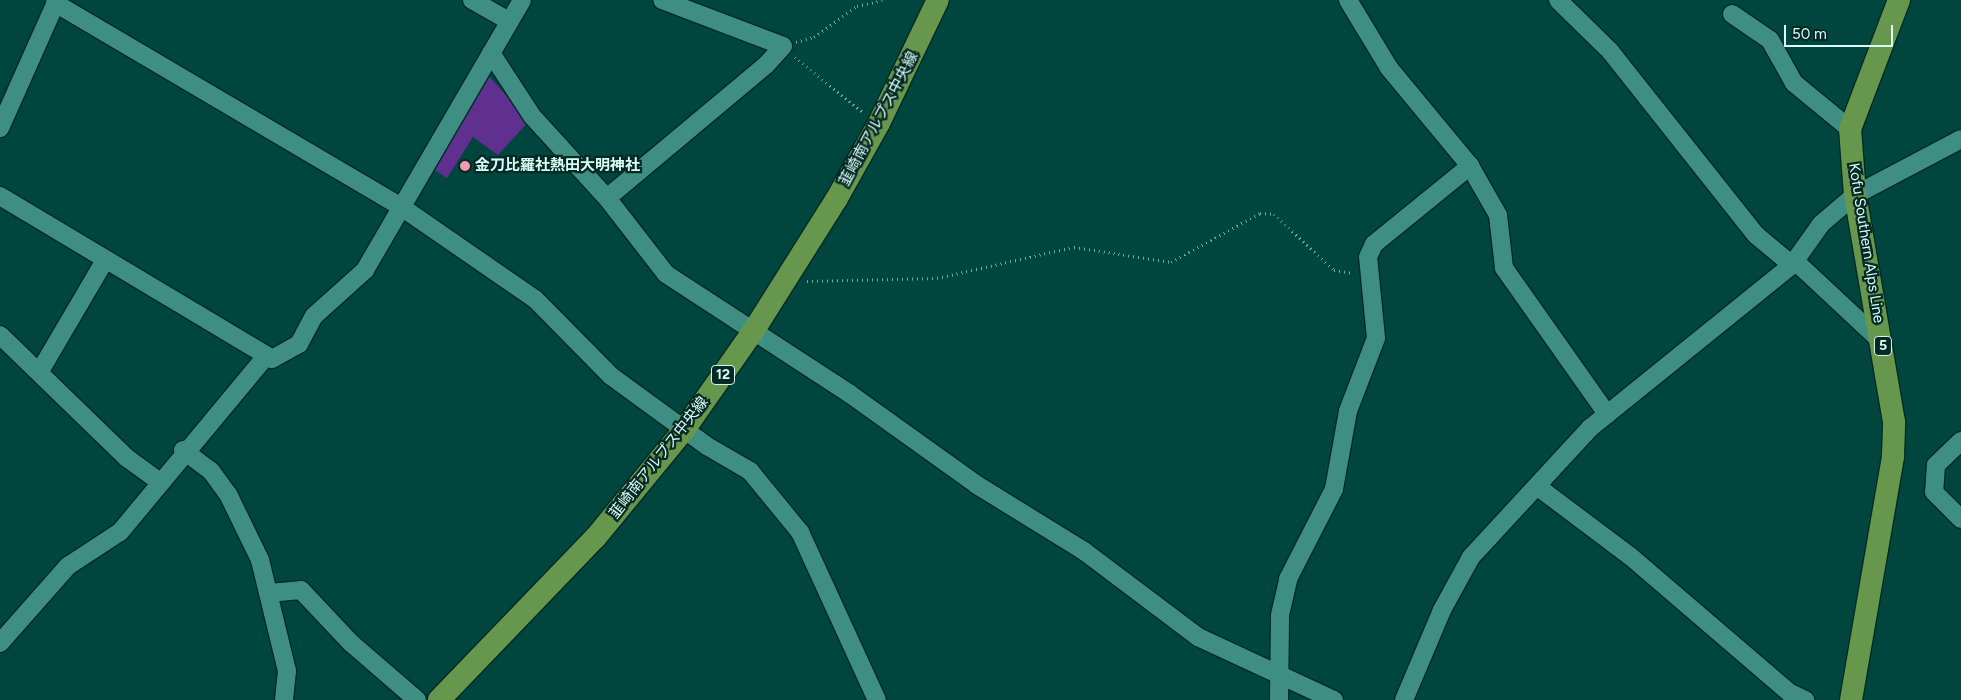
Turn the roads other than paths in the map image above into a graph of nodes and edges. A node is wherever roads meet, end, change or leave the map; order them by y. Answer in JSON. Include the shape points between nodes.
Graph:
{"nodes":[{"id":1,"x":472,"y":0,"type":"edge"},
{"id":2,"x":522,"y":0,"type":"edge"},
{"id":3,"x":662,"y":0,"type":"edge"},
{"id":4,"x":938,"y":0,"type":"edge"},
{"id":5,"x":1348,"y":0,"type":"edge"},
{"id":6,"x":1558,"y":0,"type":"edge"},
{"id":7,"x":1899,"y":0,"type":"edge"},
{"id":8,"x":56,"y":1,"type":"edge"},
{"id":9,"x":1732,"y":14,"type":"dead end"},
{"id":10,"x":509,"y":21,"type":"junction"},
{"id":11,"x":491,"y":53,"type":"junction"},
{"id":12,"x":0,"y":128,"type":"edge"},
{"id":13,"x":1850,"y":129,"type":"junction"},
{"id":14,"x":1961,"y":139,"type":"edge"},
{"id":15,"x":1470,"y":166,"type":"junction"},
{"id":16,"x":1855,"y":195,"type":"junction"},
{"id":17,"x":0,"y":196,"type":"edge"},
{"id":18,"x":607,"y":198,"type":"junction"},
{"id":19,"x":400,"y":206,"type":"junction"},
{"id":20,"x":105,"y":260,"type":"junction"},
{"id":21,"x":1793,"y":263,"type":"junction"},
{"id":22,"x":754,"y":330,"type":"junction"},
{"id":23,"x":0,"y":336,"type":"edge"},
{"id":24,"x":1883,"y":342,"type":"junction"},
{"id":25,"x":266,"y":356,"type":"junction"},
{"id":26,"x":40,"y":371,"type":"junction"},
{"id":27,"x":1608,"y":414,"type":"junction"},
{"id":28,"x":684,"y":430,"type":"junction"},
{"id":29,"x":1959,"y":446,"type":"edge"},
{"id":30,"x":183,"y":450,"type":"junction"},
{"id":31,"x":159,"y":481,"type":"junction"},
{"id":32,"x":1538,"y":487,"type":"junction"},
{"id":33,"x":1961,"y":519,"type":"edge"},
{"id":34,"x":268,"y":593,"type":"junction"},
{"id":35,"x":0,"y":643,"type":"edge"},
{"id":36,"x":1280,"y":678,"type":"junction"},
{"id":37,"x":284,"y":700,"type":"edge"},
{"id":38,"x":417,"y":700,"type":"edge"},
{"id":39,"x":439,"y":700,"type":"edge"},
{"id":40,"x":877,"y":700,"type":"edge"},
{"id":41,"x":1279,"y":700,"type":"edge"},
{"id":42,"x":1334,"y":700,"type":"edge"},
{"id":43,"x":1404,"y":700,"type":"edge"},
{"id":44,"x":1805,"y":700,"type":"edge"},
{"id":45,"x":1851,"y":700,"type":"edge"}],
"edges":[{"from":1,"to":10,"type":"street"},
{"from":2,"to":10,"type":"street"},
{"from":3,"to":18,"type":"street","via":[[783,46],[738,89]]},
{"from":4,"to":22,"type":"main road","name":"韮崎南アルプス中央線","number":"12","via":[[879,123]]},
{"from":5,"to":15,"type":"street","via":[[1389,68]]},
{"from":6,"to":21,"type":"street","via":[[1610,52],[1756,235]]},
{"from":7,"to":13,"type":"main road","name":"Kofu Southern Alps Line","number":"5"},
{"from":8,"to":12,"type":"street"},
{"from":8,"to":19,"type":"street"},
{"from":9,"to":13,"type":"street","via":[[1770,40],[1794,83]]},
{"from":10,"to":11,"type":"street"},
{"from":11,"to":18,"type":"street","via":[[532,116]]},
{"from":11,"to":19,"type":"street"},
{"from":13,"to":16,"type":"main road","name":"Kofu Southern Alps Line","number":"5"},
{"from":14,"to":16,"type":"street"},
{"from":15,"to":27,"type":"street","via":[[1498,215],[1504,268]]},
{"from":15,"to":36,"type":"street","via":[[1374,244],[1368,257],[1376,338],[1348,411],[1334,489],[1288,579],[1280,614]]},
{"from":16,"to":21,"type":"street","via":[[1821,224]]},
{"from":16,"to":24,"type":"main road","name":"Kofu Southern Alps Line","number":"5"},
{"from":17,"to":20,"type":"street"},
{"from":18,"to":22,"type":"street","via":[[666,274]]},
{"from":19,"to":25,"type":"street","via":[[365,270],[314,316],[299,344],[272,359]]},
{"from":19,"to":28,"type":"street","via":[[535,299],[611,376]]},
{"from":20,"to":25,"type":"street"},
{"from":20,"to":26,"type":"street"},
{"from":21,"to":24,"type":"street"},
{"from":21,"to":27,"type":"street"},
{"from":22,"to":28,"type":"main road","name":"韮崎南アルプス中央線","number":"12"},
{"from":22,"to":36,"type":"street","via":[[977,485],[1084,551],[1198,637]]},
{"from":23,"to":26,"type":"street"},
{"from":24,"to":45,"type":"main road","name":"Kofu Southern Alps Line","number":"5","via":[[1894,422],[1893,456]]},
{"from":25,"to":30,"type":"street"},
{"from":26,"to":31,"type":"street","via":[[127,458]]},
{"from":27,"to":32,"type":"street"},
{"from":28,"to":39,"type":"main road","name":"韮崎南アルプス中央線","number":"12","via":[[596,537]]},
{"from":28,"to":40,"type":"street","via":[[750,471],[776,498],[804,540]]},
{"from":29,"to":33,"type":"street","via":[[1936,465],[1934,492]]},
{"from":30,"to":31,"type":"street"},
{"from":30,"to":34,"type":"street","via":[[211,471],[228,494],[249,533]]},
{"from":31,"to":35,"type":"street","via":[[120,532],[68,566]]},
{"from":32,"to":43,"type":"street","via":[[1472,558],[1442,610]]},
{"from":32,"to":44,"type":"street","via":[[1630,556],[1790,693]]},
{"from":34,"to":37,"type":"street","via":[[287,671]]},
{"from":34,"to":38,"type":"street","via":[[301,590],[350,643]]},
{"from":36,"to":41,"type":"street"},
{"from":36,"to":42,"type":"street"}]}
